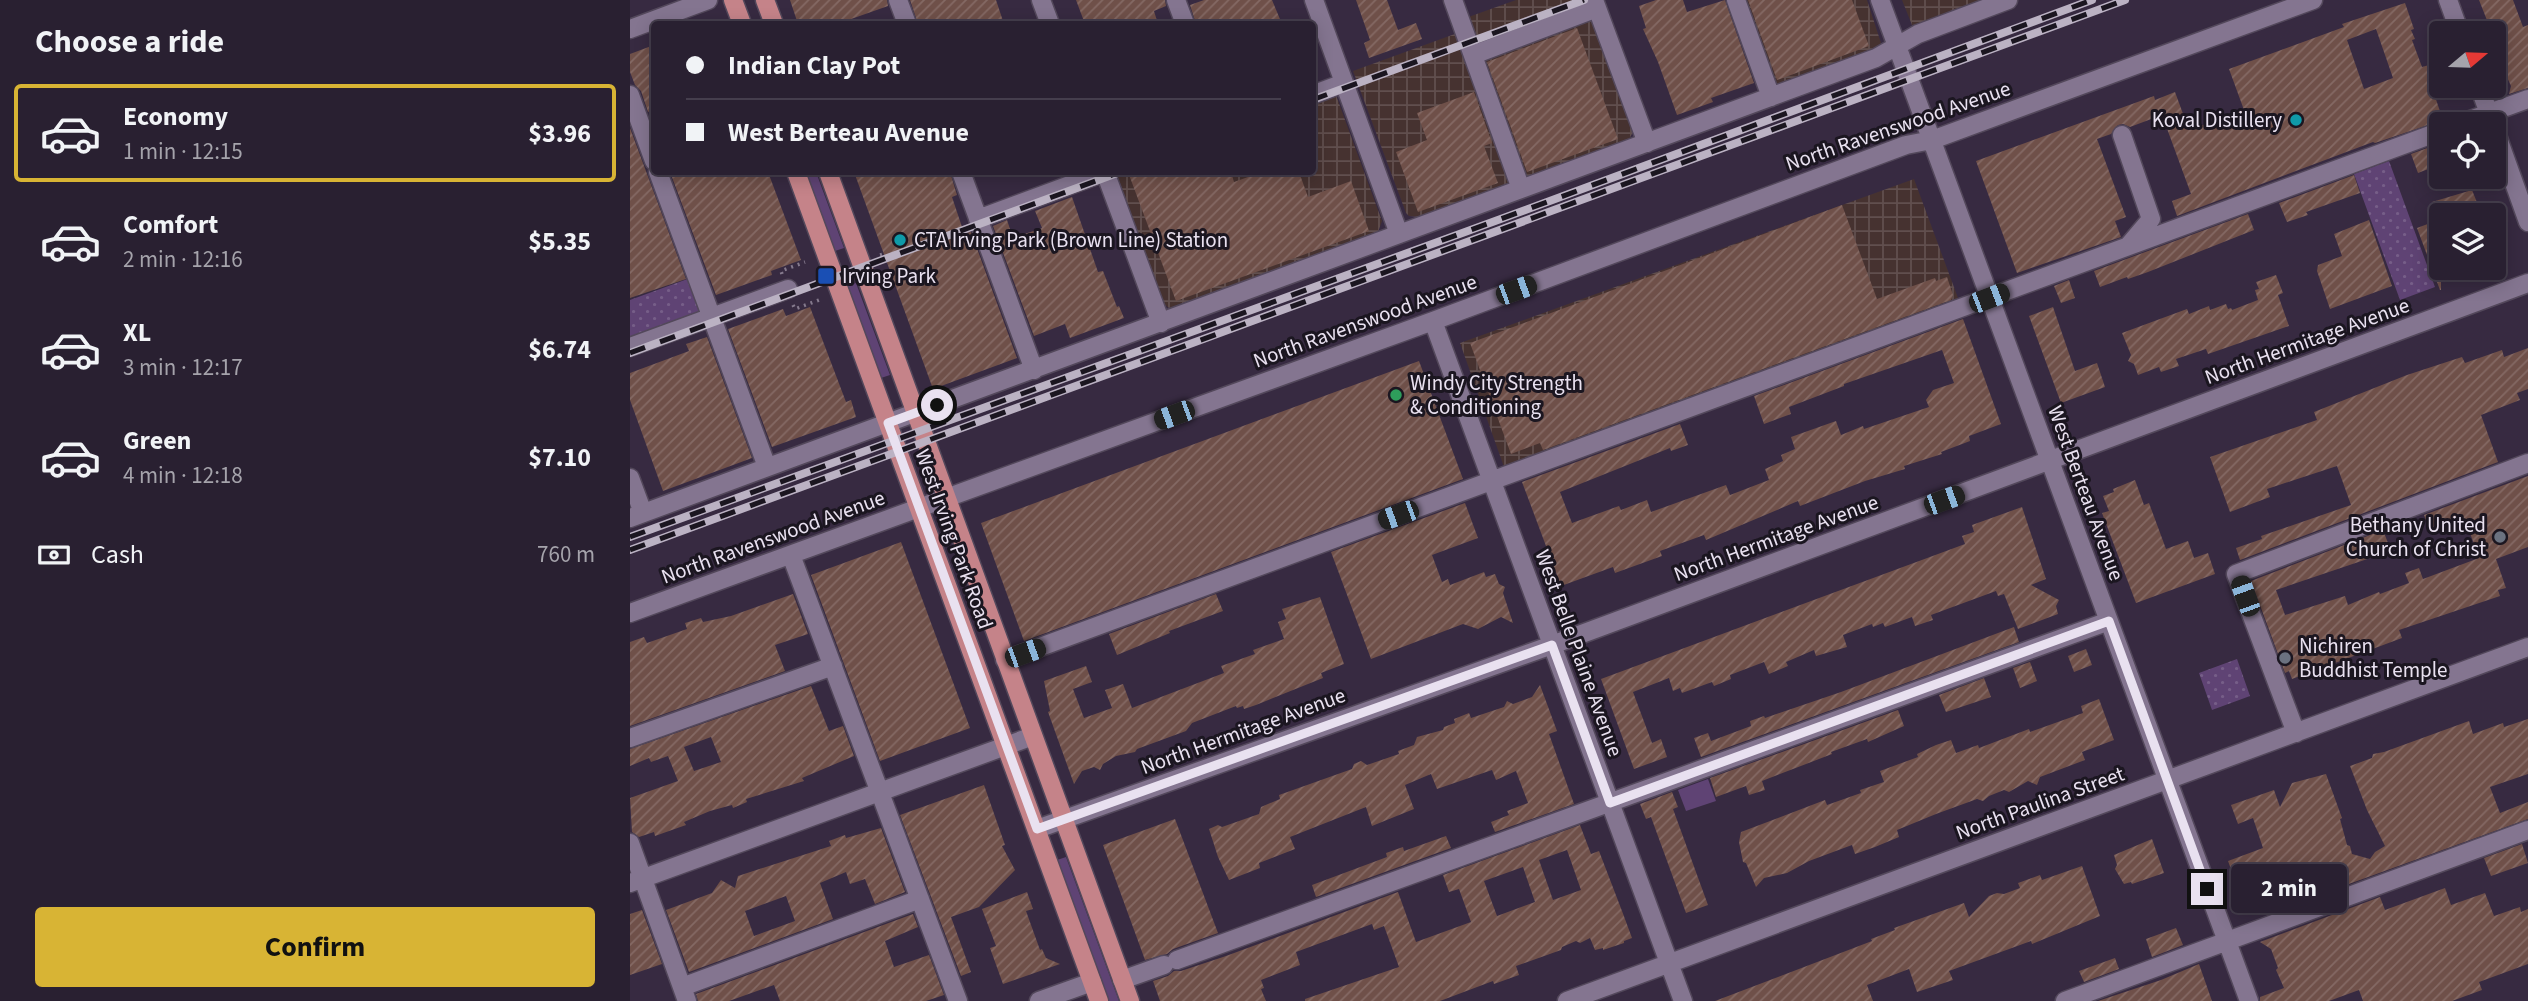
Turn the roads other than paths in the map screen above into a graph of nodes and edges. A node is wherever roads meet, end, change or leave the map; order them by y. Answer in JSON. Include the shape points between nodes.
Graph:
{"nodes":[{"id":1,"x":708,"y":0,"type":"edge"},
{"id":2,"x":733,"y":0,"type":"edge"},
{"id":3,"x":765,"y":0,"type":"edge"},
{"id":4,"x":898,"y":0,"type":"edge"},
{"id":5,"x":1041,"y":0,"type":"edge"},
{"id":6,"x":1176,"y":0,"type":"edge"},
{"id":7,"x":1314,"y":0,"type":"edge"},
{"id":8,"x":1453,"y":0,"type":"edge"},
{"id":9,"x":1736,"y":0,"type":"edge"},
{"id":10,"x":1880,"y":0,"type":"edge"},
{"id":11,"x":2008,"y":0,"type":"edge"},
{"id":12,"x":2313,"y":0,"type":"edge"},
{"id":13,"x":2448,"y":0,"type":"edge"},
{"id":14,"x":1596,"y":4,"type":"edge"},
{"id":15,"x":651,"y":21,"type":"edge"},
{"id":16,"x":652,"y":21,"type":"edge"},
{"id":17,"x":741,"y":21,"type":"edge"},
{"id":18,"x":773,"y":21,"type":"edge"},
{"id":19,"x":906,"y":21,"type":"edge"},
{"id":20,"x":1049,"y":21,"type":"edge"},
{"id":21,"x":1184,"y":21,"type":"edge"},
{"id":22,"x":2456,"y":21,"type":"edge"},
{"id":23,"x":630,"y":29,"type":"edge"},
{"id":24,"x":1897,"y":46,"type":"junction"},
{"id":25,"x":1472,"y":54,"type":"junction"},
{"id":26,"x":1344,"y":83,"type":"junction"},
{"id":27,"x":1316,"y":94,"type":"edge"},
{"id":28,"x":630,"y":95,"type":"edge"},
{"id":29,"x":1772,"y":97,"type":"junction"},
{"id":30,"x":2528,"y":99,"type":"edge"},
{"id":31,"x":2506,"y":113,"type":"edge"},
{"id":32,"x":2122,"y":135,"type":"dead end"},
{"id":33,"x":2429,"y":135,"type":"edge"},
{"id":34,"x":1932,"y":140,"type":"junction"},
{"id":35,"x":1647,"y":143,"type":"junction"},
{"id":36,"x":651,"y":153,"type":"edge"},
{"id":37,"x":2506,"y":161,"type":"edge"},
{"id":38,"x":659,"y":175,"type":"edge"},
{"id":39,"x":797,"y":175,"type":"edge"},
{"id":40,"x":829,"y":175,"type":"edge"},
{"id":41,"x":962,"y":175,"type":"edge"},
{"id":42,"x":1097,"y":175,"type":"edge"},
{"id":43,"x":1106,"y":175,"type":"edge"},
{"id":44,"x":1521,"y":189,"type":"junction"},
{"id":45,"x":978,"y":219,"type":"junction"},
{"id":46,"x":2528,"y":222,"type":"edge"},
{"id":47,"x":1399,"y":234,"type":"junction"},
{"id":48,"x":2127,"y":247,"type":"junction"},
{"id":49,"x":2528,"y":283,"type":"edge"},
{"id":50,"x":788,"y":289,"type":"dead end"},
{"id":51,"x":1989,"y":298,"type":"junction"},
{"id":52,"x":712,"y":317,"type":"junction"},
{"id":53,"x":1433,"y":321,"type":"junction"},
{"id":54,"x":1161,"y":323,"type":"junction"},
{"id":55,"x":630,"y":347,"type":"edge"},
{"id":56,"x":1034,"y":370,"type":"junction"},
{"id":57,"x":916,"y":413,"type":"junction"},
{"id":58,"x":888,"y":423,"type":"junction"},
{"id":59,"x":2050,"y":461,"type":"junction"},
{"id":60,"x":2528,"y":463,"type":"edge"},
{"id":61,"x":768,"y":467,"type":"junction"},
{"id":62,"x":630,"y":478,"type":"edge"},
{"id":63,"x":1492,"y":481,"type":"junction"},
{"id":64,"x":948,"y":498,"type":"junction"},
{"id":65,"x":918,"y":508,"type":"junction"},
{"id":66,"x":636,"y":516,"type":"edge"},
{"id":67,"x":791,"y":555,"type":"junction"},
{"id":68,"x":630,"y":613,"type":"edge"},
{"id":69,"x":2109,"y":621,"type":"junction"},
{"id":70,"x":1552,"y":645,"type":"junction"},
{"id":71,"x":2528,"y":647,"type":"edge"},
{"id":72,"x":1005,"y":660,"type":"junction"},
{"id":73,"x":833,"y":666,"type":"junction"},
{"id":74,"x":2296,"y":733,"type":"junction"},
{"id":75,"x":1033,"y":736,"type":"junction"},
{"id":76,"x":630,"y":738,"type":"edge"},
{"id":77,"x":1006,"y":746,"type":"junction"},
{"id":78,"x":2167,"y":780,"type":"junction"},
{"id":79,"x":880,"y":792,"type":"junction"},
{"id":80,"x":1610,"y":803,"type":"junction"},
{"id":81,"x":1064,"y":819,"type":"junction"},
{"id":82,"x":1037,"y":829,"type":"junction"},
{"id":83,"x":2528,"y":830,"type":"edge"},
{"id":84,"x":630,"y":843,"type":"edge"},
{"id":85,"x":637,"y":881,"type":"edge"},
{"id":86,"x":920,"y":899,"type":"junction"},
{"id":87,"x":2227,"y":941,"type":"junction"},
{"id":88,"x":1669,"y":963,"type":"junction"},
{"id":89,"x":1122,"y":980,"type":"junction"},
{"id":90,"x":1091,"y":982,"type":"junction"},
{"id":91,"x":685,"y":994,"type":"edge"},
{"id":92,"x":958,"y":1001,"type":"edge"},
{"id":93,"x":1039,"y":1001,"type":"edge"},
{"id":94,"x":1099,"y":1001,"type":"edge"},
{"id":95,"x":1130,"y":1001,"type":"edge"},
{"id":96,"x":1567,"y":1001,"type":"edge"},
{"id":97,"x":1683,"y":1001,"type":"edge"},
{"id":98,"x":2065,"y":1001,"type":"edge"},
{"id":99,"x":2249,"y":1001,"type":"edge"}],
"edges":[{"from":1,"to":16,"type":"street"},
{"from":2,"to":17,"type":"main road"},
{"from":3,"to":18,"type":"main road"},
{"from":4,"to":19,"type":"street"},
{"from":5,"to":20,"type":"street"},
{"from":6,"to":21,"type":"street"},
{"from":7,"to":26,"type":"street"},
{"from":8,"to":25,"type":"street"},
{"from":9,"to":29,"type":"street"},
{"from":10,"to":24,"type":"street","name":"West Berteau Avenue"},
{"from":11,"to":24,"type":"street"},
{"from":12,"to":34,"type":"street","name":"North Ravenswood Avenue"},
{"from":13,"to":22,"type":"street"},
{"from":14,"to":25,"type":"street"},
{"from":14,"to":35,"type":"street"},
{"from":15,"to":23,"type":"street"},
{"from":24,"to":29,"type":"street"},
{"from":24,"to":34,"type":"street","name":"West Berteau Avenue"},
{"from":25,"to":44,"type":"street"},
{"from":26,"to":27,"type":"street"},
{"from":26,"to":47,"type":"street"},
{"from":28,"to":36,"type":"street"},
{"from":29,"to":35,"type":"street"},
{"from":30,"to":31,"type":"street"},
{"from":32,"to":48,"type":"street","via":[[2151,219]]},
{"from":33,"to":48,"type":"street"},
{"from":34,"to":51,"type":"street","name":"West Berteau Avenue"},
{"from":34,"to":53,"type":"street","name":"North Ravenswood Avenue","via":[[1906,145]]},
{"from":35,"to":44,"type":"street"},
{"from":37,"to":46,"type":"street"},
{"from":38,"to":52,"type":"street"},
{"from":39,"to":58,"type":"main road","name":"West Irving Park Road"},
{"from":40,"to":57,"type":"main road","name":"West Irving Park Road"},
{"from":41,"to":45,"type":"street"},
{"from":42,"to":45,"type":"street"},
{"from":43,"to":54,"type":"street"},
{"from":44,"to":47,"type":"street"},
{"from":45,"to":56,"type":"street"},
{"from":47,"to":54,"type":"street"},
{"from":48,"to":51,"type":"street"},
{"from":49,"to":59,"type":"street","name":"North Hermitage Avenue"},
{"from":50,"to":52,"type":"street"},
{"from":51,"to":59,"type":"street","name":"West Berteau Avenue"},
{"from":51,"to":63,"type":"street"},
{"from":52,"to":55,"type":"street"},
{"from":52,"to":61,"type":"street"},
{"from":53,"to":63,"type":"street","name":"West Belle Plaine Avenue"},
{"from":53,"to":64,"type":"street","name":"North Ravenswood Avenue"},
{"from":54,"to":56,"type":"street"},
{"from":56,"to":57,"type":"street"},
{"from":57,"to":58,"type":"street"},
{"from":57,"to":64,"type":"main road","name":"West Irving Park Road"},
{"from":58,"to":61,"type":"street"},
{"from":58,"to":65,"type":"main road","name":"West Irving Park Road"},
{"from":59,"to":69,"type":"street","name":"West Berteau Avenue"},
{"from":59,"to":70,"type":"street","name":"North Hermitage Avenue"},
{"from":60,"to":74,"type":"street","via":[[2236,574]]},
{"from":61,"to":66,"type":"street"},
{"from":62,"to":66,"type":"street"},
{"from":63,"to":70,"type":"street","name":"West Belle Plaine Avenue"},
{"from":63,"to":72,"type":"street"},
{"from":64,"to":65,"type":"street","name":"North Ravenswood Avenue"},
{"from":64,"to":72,"type":"main road","name":"West Irving Park Road"},
{"from":65,"to":67,"type":"street","name":"North Ravenswood Avenue"},
{"from":65,"to":77,"type":"main road","name":"West Irving Park Road"},
{"from":67,"to":68,"type":"street","name":"North Ravenswood Avenue"},
{"from":67,"to":73,"type":"street"},
{"from":69,"to":78,"type":"street","name":"West Berteau Avenue"},
{"from":69,"to":80,"type":"street"},
{"from":70,"to":80,"type":"street","name":"West Belle Plaine Avenue"},
{"from":70,"to":81,"type":"street","name":"North Hermitage Avenue"},
{"from":71,"to":74,"type":"street","name":"North Paulina Street"},
{"from":72,"to":75,"type":"main road","name":"West Irving Park Road"},
{"from":73,"to":76,"type":"street"},
{"from":73,"to":79,"type":"street"},
{"from":74,"to":78,"type":"street","name":"North Paulina Street"},
{"from":75,"to":77,"type":"street"},
{"from":75,"to":81,"type":"main road","name":"West Irving Park Road"},
{"from":77,"to":79,"type":"street"},
{"from":77,"to":82,"type":"main road","name":"West Irving Park Road"},
{"from":78,"to":87,"type":"street","name":"West Berteau Avenue"},
{"from":78,"to":88,"type":"street","name":"North Paulina Street"},
{"from":79,"to":85,"type":"street"},
{"from":79,"to":86,"type":"street"},
{"from":80,"to":88,"type":"street","name":"West Belle Plaine Avenue"},
{"from":80,"to":89,"type":"street"},
{"from":81,"to":82,"type":"street","name":"North Hermitage Avenue"},
{"from":81,"to":89,"type":"main road","name":"West Irving Park Road"},
{"from":82,"to":90,"type":"main road","name":"West Irving Park Road"},
{"from":83,"to":87,"type":"street"},
{"from":84,"to":85,"type":"street"},
{"from":85,"to":91,"type":"street"},
{"from":86,"to":91,"type":"street"},
{"from":86,"to":92,"type":"street"},
{"from":87,"to":98,"type":"street"},
{"from":87,"to":99,"type":"street","name":"West Berteau Avenue"},
{"from":88,"to":96,"type":"street","name":"North Paulina Street"},
{"from":88,"to":97,"type":"street","name":"West Belle Plaine Avenue"},
{"from":89,"to":95,"type":"main road","name":"West Irving Park Road"},
{"from":90,"to":93,"type":"street"},
{"from":90,"to":94,"type":"main road","name":"West Irving Park Road"}]}
